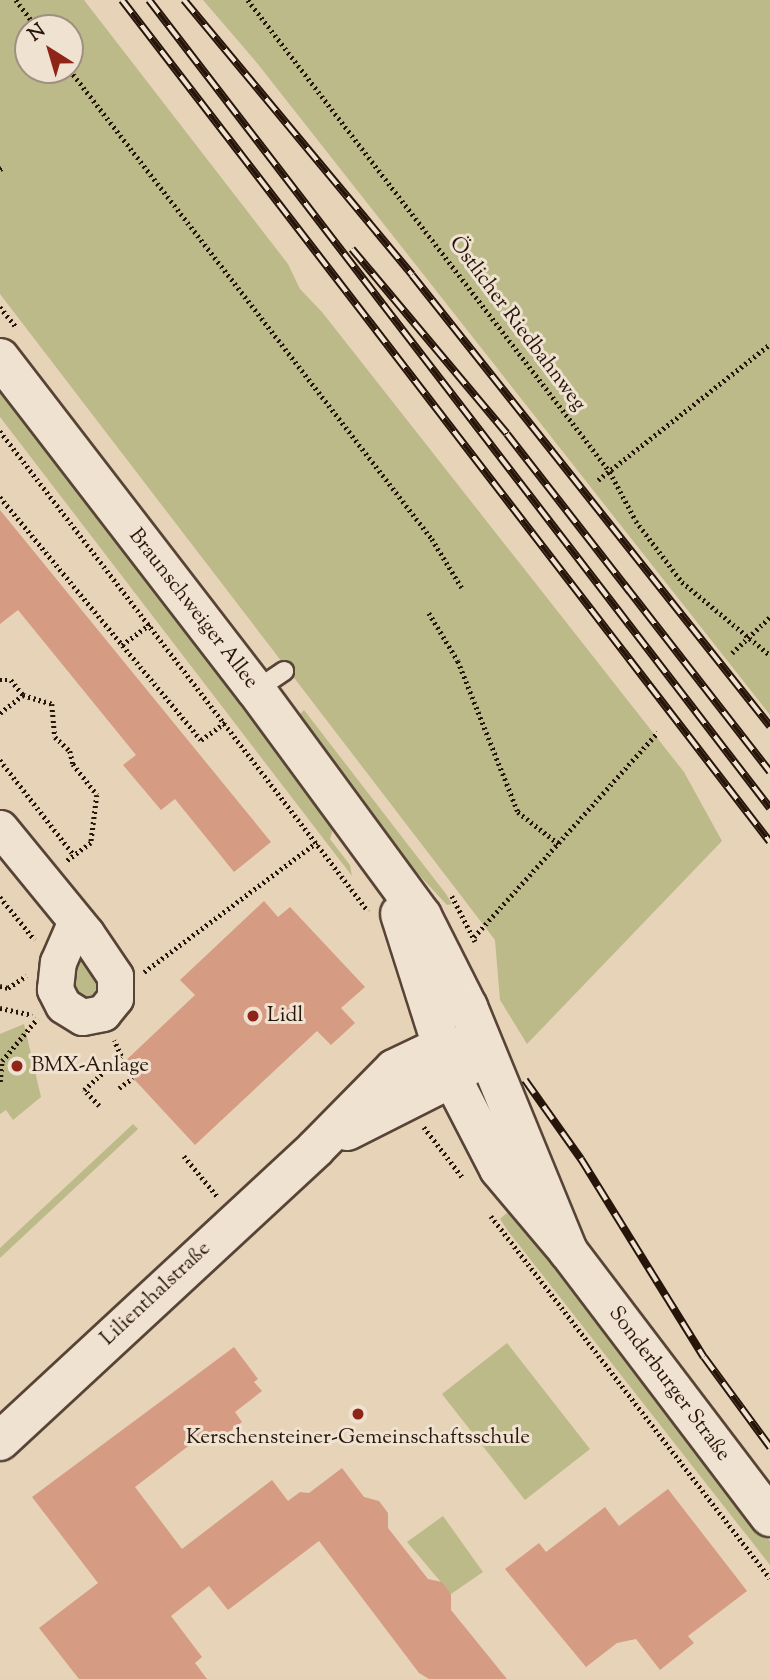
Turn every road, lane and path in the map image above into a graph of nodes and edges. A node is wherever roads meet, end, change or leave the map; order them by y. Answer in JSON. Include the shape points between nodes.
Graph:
{"nodes":[{"id":1,"x":248,"y":0,"type":"edge"},
{"id":2,"x":81,"y":84,"type":"edge"},
{"id":3,"x":770,"y":344,"type":"edge"},
{"id":4,"x":0,"y":358,"type":"edge"},
{"id":5,"x":0,"y":432,"type":"edge"},
{"id":6,"x":610,"y":472,"type":"junction"},
{"id":7,"x":598,"y":481,"type":"dead end"},
{"id":8,"x":0,"y":497,"type":"edge"},
{"id":9,"x":462,"y":588,"type":"dead end"},
{"id":10,"x":429,"y":613,"type":"dead end"},
{"id":11,"x":770,"y":617,"type":"edge"},
{"id":12,"x":150,"y":624,"type":"junction"},
{"id":13,"x":750,"y":635,"type":"junction"},
{"id":14,"x":122,"y":645,"type":"junction"},
{"id":15,"x":732,"y":653,"type":"dead end"},
{"id":16,"x":770,"y":655,"type":"edge"},
{"id":17,"x":0,"y":680,"type":"edge"},
{"id":18,"x":23,"y":695,"type":"junction"},
{"id":19,"x":0,"y":713,"type":"edge"},
{"id":20,"x":226,"y":722,"type":"junction"},
{"id":21,"x":658,"y":732,"type":"dead end"},
{"id":22,"x":0,"y":760,"type":"edge"},
{"id":23,"x":0,"y":828,"type":"edge"},
{"id":24,"x":317,"y":842,"type":"junction"},
{"id":25,"x":559,"y":844,"type":"junction"},
{"id":26,"x":74,"y":855,"type":"junction"},
{"id":27,"x":382,"y":862,"type":"junction"},
{"id":28,"x":41,"y":881,"type":"junction"},
{"id":29,"x":0,"y":897,"type":"edge"},
{"id":30,"x":375,"y":920,"type":"dead end"},
{"id":31,"x":75,"y":923,"type":"junction"},
{"id":32,"x":474,"y":937,"type":"dead end"},
{"id":33,"x":58,"y":962,"type":"junction"},
{"id":34,"x":115,"y":976,"type":"junction"},
{"id":35,"x":0,"y":1007,"type":"edge"},
{"id":36,"x":103,"y":1013,"type":"junction"},
{"id":37,"x":487,"y":1051,"type":"junction"},
{"id":38,"x":121,"y":1056,"type":"junction"},
{"id":39,"x":1,"y":1061,"type":"edge"},
{"id":40,"x":125,"y":1061,"type":"dead end"},
{"id":41,"x":447,"y":1062,"type":"junction"},
{"id":42,"x":132,"y":1078,"type":"dead end"},
{"id":43,"x":0,"y":1082,"type":"edge"},
{"id":44,"x":119,"y":1088,"type":"dead end"},
{"id":45,"x":99,"y":1106,"type":"dead end"},
{"id":46,"x":184,"y":1156,"type":"dead end"},
{"id":47,"x":217,"y":1195,"type":"dead end"},
{"id":48,"x":568,"y":1251,"type":"junction"},
{"id":49,"x":583,"y":1333,"type":"dead end"},
{"id":50,"x":0,"y":1441,"type":"edge"},
{"id":51,"x":770,"y":1517,"type":"edge"},
{"id":52,"x":770,"y":1578,"type":"edge"}],
"edges":[{"from":1,"to":6,"type":"path","name":"Östlicher Riedbahnweg"},
{"from":2,"to":9,"type":"path","via":[[432,539]]},
{"from":3,"to":6,"type":"path"},
{"from":4,"to":27,"type":"street","name":"Braunschweiger Allee","via":[[270,681]]},
{"from":5,"to":12,"type":"path"},
{"from":6,"to":7,"type":"path"},
{"from":6,"to":13,"type":"path","name":"Östlicher Riedbahnweg","via":[[636,521],[682,582]]},
{"from":8,"to":14,"type":"path"},
{"from":10,"to":25,"type":"path","via":[[458,661],[518,812]]},
{"from":11,"to":13,"type":"path"},
{"from":12,"to":14,"type":"path"},
{"from":12,"to":20,"type":"path"},
{"from":13,"to":15,"type":"path"},
{"from":13,"to":16,"type":"path","name":"Östlicher Riedbahnweg"},
{"from":14,"to":20,"type":"path","via":[[201,740]]},
{"from":17,"to":18,"type":"path","via":[[11,680]]},
{"from":18,"to":19,"type":"path"},
{"from":18,"to":26,"type":"path","via":[[52,705],[55,737],[70,751],[73,764],[97,795],[91,843]]},
{"from":20,"to":24,"type":"path"},
{"from":21,"to":25,"type":"path"},
{"from":22,"to":26,"type":"path"},
{"from":23,"to":28,"type":"street"},
{"from":24,"to":30,"type":"path"},
{"from":24,"to":34,"type":"path","via":[[150,971]]},
{"from":25,"to":32,"type":"path"},
{"from":26,"to":28,"type":"path"},
{"from":27,"to":37,"type":"street","name":"Braunschweiger Allee","via":[[422,916],[450,965]]},
{"from":27,"to":41,"type":"street","name":"Braunschweiger Allee"},
{"from":28,"to":31,"type":"street"},
{"from":29,"to":33,"type":"path"},
{"from":31,"to":33,"type":"street"},
{"from":31,"to":34,"type":"street"},
{"from":33,"to":36,"type":"street","via":[[55,989],[63,1005],[82,1017]]},
{"from":34,"to":36,"type":"street","via":[[115,998]]},
{"from":35,"to":39,"type":"path","via":[[39,1017]]},
{"from":36,"to":38,"type":"path"},
{"from":37,"to":41,"type":"street","name":"Lilienthalstraße"},
{"from":37,"to":48,"type":"street","name":"Sonderburger Straße"},
{"from":38,"to":40,"type":"path"},
{"from":38,"to":45,"type":"path","via":[[84,1090]]},
{"from":39,"to":43,"type":"path"},
{"from":41,"to":48,"type":"street","name":"Sonderburger Straße","via":[[499,1169]]},
{"from":41,"to":50,"type":"street","name":"Lilienthalstraße","via":[[314,1149]]},
{"from":42,"to":44,"type":"path"},
{"from":46,"to":47,"type":"path"},
{"from":48,"to":51,"type":"street","name":"Sonderburger Straße"},
{"from":49,"to":52,"type":"path"}]}
